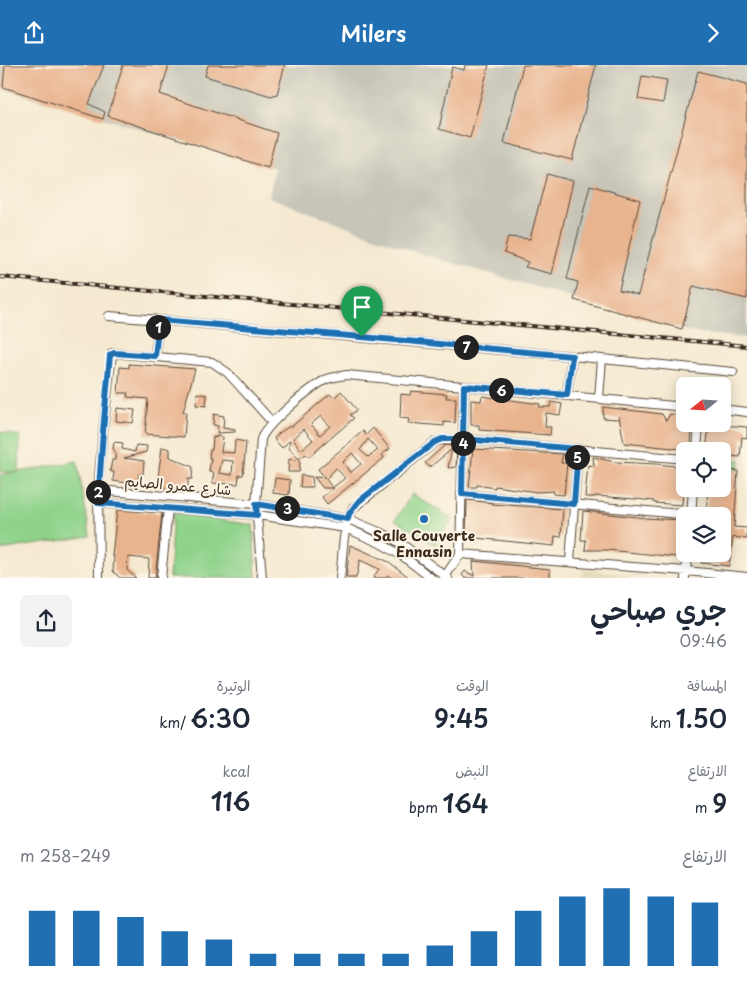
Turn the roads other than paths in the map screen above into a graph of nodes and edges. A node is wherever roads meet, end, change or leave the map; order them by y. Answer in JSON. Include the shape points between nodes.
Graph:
{"nodes":[{"id":1,"x":109,"y":316,"type":"dead end"},
{"id":2,"x":159,"y":320,"type":"junction"},
{"id":3,"x":155,"y":356,"type":"junction"},
{"id":4,"x":572,"y":356,"type":"junction"},
{"id":5,"x":602,"y":359,"type":"junction"},
{"id":6,"x":733,"y":372,"type":"dead end"},
{"id":7,"x":464,"y":386,"type":"junction"},
{"id":8,"x":567,"y":395,"type":"junction"},
{"id":9,"x":599,"y":398,"type":"junction"},
{"id":10,"x":676,"y":406,"type":"edge"},
{"id":11,"x":731,"y":410,"type":"edge"},
{"id":12,"x":747,"y":412,"type":"edge"},
{"id":13,"x":272,"y":422,"type":"junction"},
{"id":14,"x":463,"y":439,"type":"junction"},
{"id":15,"x":578,"y":449,"type":"junction"},
{"id":16,"x":676,"y":458,"type":"edge"},
{"id":17,"x":98,"y":490,"type":"junction"},
{"id":18,"x":462,"y":494,"type":"junction"},
{"id":19,"x":98,"y":503,"type":"junction"},
{"id":20,"x":256,"y":504,"type":"junction"},
{"id":21,"x":574,"y":504,"type":"junction"},
{"id":22,"x":168,"y":508,"type":"junction"},
{"id":23,"x":676,"y":514,"type":"edge"},
{"id":24,"x":257,"y":515,"type":"junction"},
{"id":25,"x":348,"y":519,"type":"junction"},
{"id":26,"x":346,"y":529,"type":"junction"},
{"id":27,"x":460,"y":554,"type":"junction"},
{"id":28,"x":570,"y":562,"type":"junction"},
{"id":29,"x":686,"y":574,"type":"edge"},
{"id":30,"x":446,"y":577,"type":"edge"},
{"id":31,"x":747,"y":577,"type":"edge"},
{"id":32,"x":99,"y":578,"type":"edge"},
{"id":33,"x":161,"y":578,"type":"edge"},
{"id":34,"x":262,"y":578,"type":"edge"},
{"id":35,"x":340,"y":578,"type":"edge"},
{"id":36,"x":431,"y":578,"type":"edge"}],
"edges":[{"from":1,"to":2,"type":"street"},
{"from":2,"to":3,"type":"street"},
{"from":2,"to":4,"type":"street"},
{"from":3,"to":13,"type":"street","via":[[199,360],[221,367]]},
{"from":3,"to":17,"type":"street","via":[[110,355]]},
{"from":4,"to":5,"type":"street"},
{"from":4,"to":8,"type":"street"},
{"from":5,"to":6,"type":"street"},
{"from":5,"to":9,"type":"street"},
{"from":7,"to":8,"type":"street"},
{"from":7,"to":13,"type":"street","via":[[336,376],[318,385]]},
{"from":7,"to":14,"type":"street"},
{"from":8,"to":9,"type":"street"},
{"from":9,"to":10,"type":"street"},
{"from":11,"to":12,"type":"street"},
{"from":13,"to":20,"type":"street","via":[[260,439]]},
{"from":14,"to":15,"type":"street"},
{"from":14,"to":18,"type":"street"},
{"from":14,"to":25,"type":"street","via":[[435,442],[358,502]]},
{"from":15,"to":16,"type":"street"},
{"from":15,"to":21,"type":"street"},
{"from":17,"to":19,"type":"street"},
{"from":17,"to":20,"type":"street","name":"شارع عمرو الصايم"},
{"from":18,"to":21,"type":"street"},
{"from":18,"to":27,"type":"street"},
{"from":19,"to":22,"type":"street","name":"شارع عمرو الصايم"},
{"from":19,"to":32,"type":"street"},
{"from":20,"to":24,"type":"street"},
{"from":20,"to":25,"type":"street","name":"شارع عمرو الصايم"},
{"from":21,"to":23,"type":"street"},
{"from":21,"to":28,"type":"street"},
{"from":22,"to":24,"type":"street","name":"شارع عمرو الصايم"},
{"from":22,"to":33,"type":"street"},
{"from":24,"to":26,"type":"street","name":"شارع عمرو الصايم"},
{"from":24,"to":34,"type":"street"},
{"from":25,"to":26,"type":"street"},
{"from":25,"to":30,"type":"street","name":"شارع عمرو الصايم","via":[[399,542]]},
{"from":26,"to":35,"type":"street"},
{"from":26,"to":36,"type":"street","name":"شارع عمرو الصايم","via":[[380,543]]},
{"from":27,"to":28,"type":"street"},
{"from":27,"to":30,"type":"street"},
{"from":28,"to":29,"type":"street"},
{"from":29,"to":31,"type":"street"}]}
